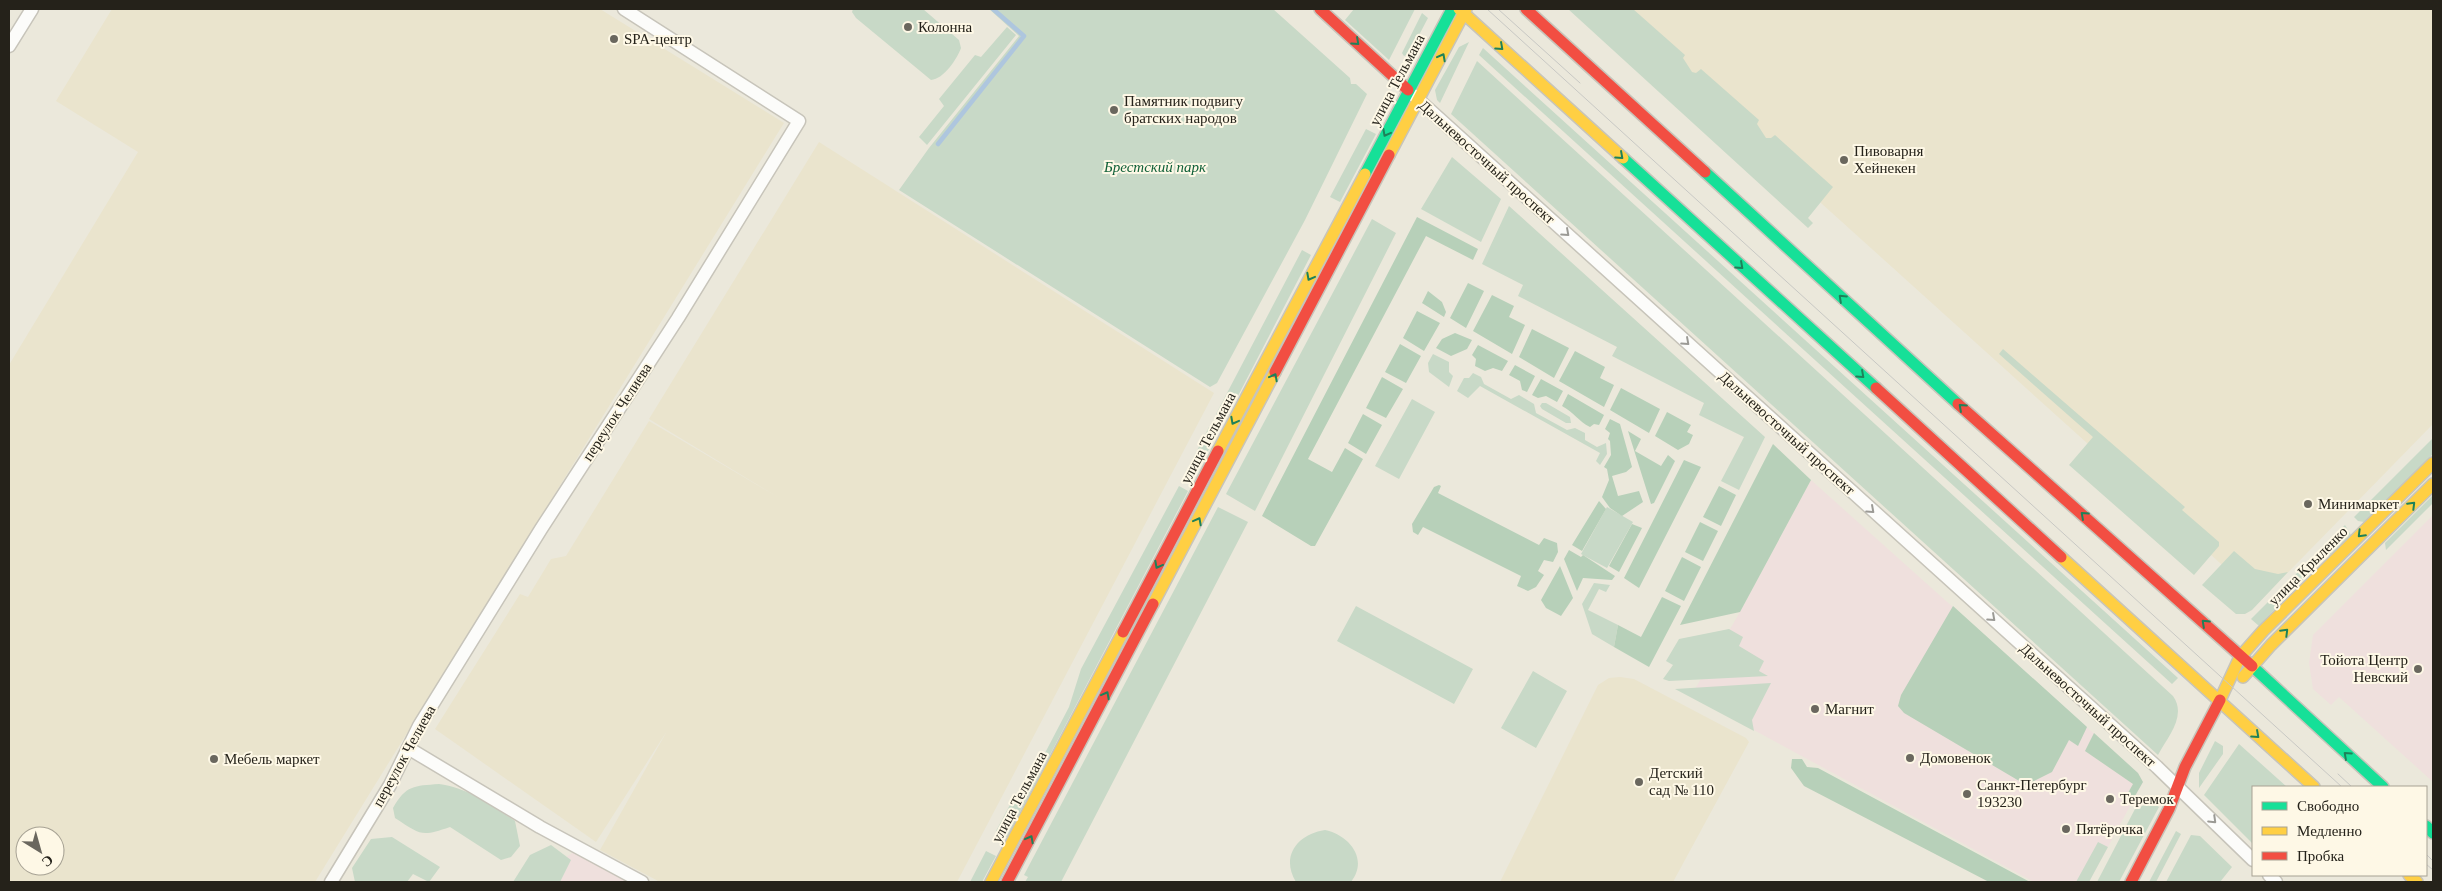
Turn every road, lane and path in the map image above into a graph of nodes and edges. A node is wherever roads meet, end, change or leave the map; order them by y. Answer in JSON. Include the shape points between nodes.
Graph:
{"nodes":[{"id":1,"x":32,"y":9,"type":"edge"},
{"id":2,"x":624,"y":9,"type":"edge"},
{"id":3,"x":1320,"y":9,"type":"edge"},
{"id":4,"x":1452,"y":9,"type":"edge"},
{"id":5,"x":1526,"y":9,"type":"edge"},
{"id":6,"x":1463,"y":10,"type":"edge"},
{"id":7,"x":9,"y":46,"type":"edge"},
{"id":8,"x":1408,"y":90,"type":"junction"},
{"id":9,"x":1419,"y":100,"type":"junction"},
{"id":10,"x":2433,"y":463,"type":"edge"},
{"id":11,"x":2433,"y":484,"type":"edge"},
{"id":12,"x":2240,"y":657,"type":"junction"},
{"id":13,"x":2252,"y":668,"type":"junction"},
{"id":14,"x":2219,"y":702,"type":"junction"},
{"id":15,"x":408,"y":748,"type":"junction"},
{"id":16,"x":2313,"y":786,"type":"edge"},
{"id":17,"x":2382,"y":786,"type":"edge"},
{"id":18,"x":2178,"y":787,"type":"junction"},
{"id":19,"x":2252,"y":859,"type":"edge"},
{"id":20,"x":331,"y":882,"type":"edge"},
{"id":21,"x":642,"y":882,"type":"edge"},
{"id":22,"x":991,"y":882,"type":"edge"},
{"id":23,"x":1007,"y":882,"type":"edge"},
{"id":24,"x":2131,"y":882,"type":"edge"}],
"edges":[{"from":1,"to":7,"type":"street"},
{"from":2,"to":15,"type":"street","name":"переулок Челиева","via":[[799,121]]},
{"from":3,"to":8,"type":"street","name":"Дальневосточный проспект","one_way":true},
{"from":4,"to":8,"type":"street","name":"улица Тельмана"},
{"from":12,"to":5,"type":"street","one_way":true},
{"from":9,"to":6,"type":"street","name":"улица Тельмана","one_way":true},
{"from":6,"to":14,"type":"street","one_way":true},
{"from":8,"to":9,"type":"street","name":"Дальневосточный проспект"},
{"from":8,"to":22,"type":"street","name":"улица Тельмана","one_way":true},
{"from":9,"to":18,"type":"street","name":"Дальневосточный проспект","one_way":true},
{"from":23,"to":9,"type":"street","name":"улица Тельмана","one_way":true},
{"from":10,"to":12,"type":"street","name":"улица Крыленко","one_way":true},
{"from":13,"to":11,"type":"street","name":"улица Крыленко","one_way":true,"via":[[2271,645]]},
{"from":12,"to":13,"type":"street"},
{"from":12,"to":14,"type":"street","name":"улица Крыленко"},
{"from":13,"to":14,"type":"street","name":"улица Крыленко"},
{"from":17,"to":13,"type":"street","one_way":true},
{"from":14,"to":16,"type":"street","one_way":true},
{"from":14,"to":18,"type":"street","name":"улица Крыленко","via":[[2204,727]]},
{"from":15,"to":20,"type":"street","name":"переулок Челиева"},
{"from":15,"to":21,"type":"street","via":[[540,827]]},
{"from":18,"to":19,"type":"street","name":"Дальневосточный проспект","one_way":true},
{"from":18,"to":24,"type":"street","name":"улица Крыленко"}]}
